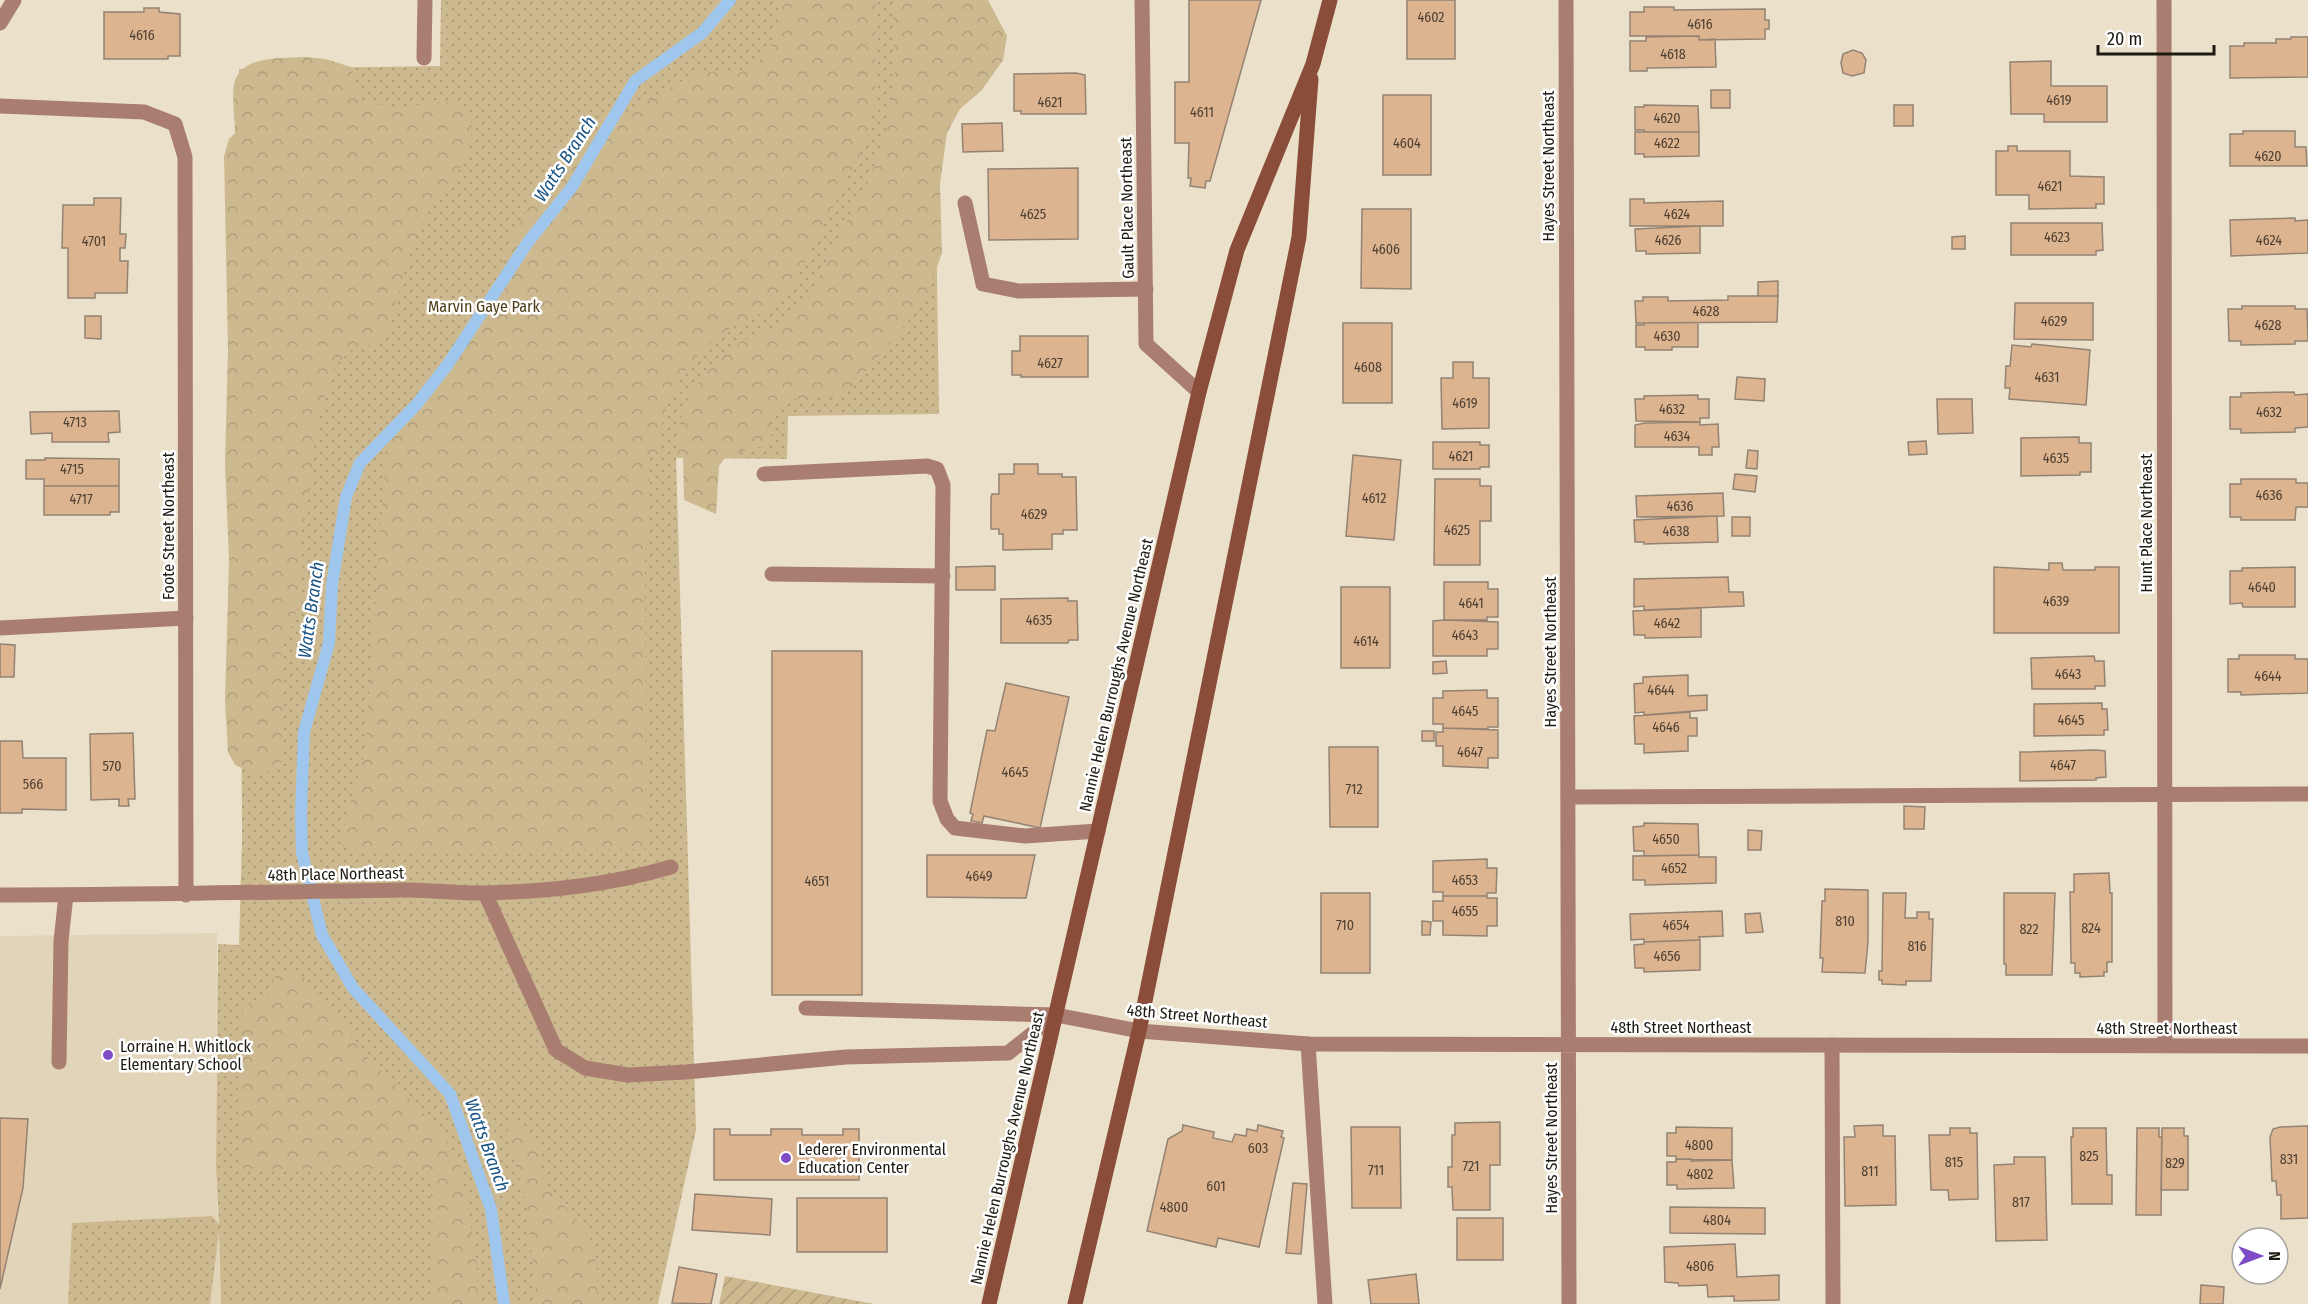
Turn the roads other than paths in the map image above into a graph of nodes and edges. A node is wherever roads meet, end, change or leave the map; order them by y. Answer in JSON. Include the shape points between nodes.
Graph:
{"nodes":[{"id":1,"x":14,"y":0,"type":"edge"},
{"id":2,"x":425,"y":0,"type":"edge"},
{"id":3,"x":1142,"y":0,"type":"edge"},
{"id":4,"x":1330,"y":0,"type":"edge"},
{"id":5,"x":1566,"y":0,"type":"edge"},
{"id":6,"x":2164,"y":0,"type":"edge"},
{"id":7,"x":0,"y":23,"type":"edge"},
{"id":8,"x":424,"y":58,"type":"dead end"},
{"id":9,"x":1313,"y":64,"type":"junction"},
{"id":10,"x":0,"y":106,"type":"edge"},
{"id":11,"x":965,"y":203,"type":"dead end"},
{"id":12,"x":1146,"y":289,"type":"junction"},
{"id":13,"x":1199,"y":392,"type":"junction"},
{"id":14,"x":764,"y":474,"type":"dead end"},
{"id":15,"x":772,"y":574,"type":"dead end"},
{"id":16,"x":943,"y":576,"type":"junction"},
{"id":17,"x":186,"y":618,"type":"junction"},
{"id":18,"x":0,"y":627,"type":"edge"},
{"id":19,"x":2165,"y":794,"type":"junction"},
{"id":20,"x":2308,"y":794,"type":"edge"},
{"id":21,"x":1568,"y":796,"type":"junction"},
{"id":22,"x":1098,"y":831,"type":"junction"},
{"id":23,"x":671,"y":867,"type":"dead end"},
{"id":24,"x":485,"y":893,"type":"junction"},
{"id":25,"x":0,"y":895,"type":"edge"},
{"id":26,"x":66,"y":895,"type":"junction"},
{"id":27,"x":186,"y":895,"type":"junction"},
{"id":28,"x":806,"y":1008,"type":"dead end"},
{"id":29,"x":1056,"y":1015,"type":"junction"},
{"id":30,"x":1139,"y":1031,"type":"junction"},
{"id":31,"x":1308,"y":1044,"type":"junction"},
{"id":32,"x":1568,"y":1045,"type":"junction"},
{"id":33,"x":1832,"y":1045,"type":"junction"},
{"id":34,"x":2165,"y":1046,"type":"junction"},
{"id":35,"x":2308,"y":1046,"type":"edge"},
{"id":36,"x":59,"y":1062,"type":"dead end"},
{"id":37,"x":990,"y":1304,"type":"edge"},
{"id":38,"x":1075,"y":1304,"type":"edge"},
{"id":39,"x":1325,"y":1304,"type":"edge"},
{"id":40,"x":1569,"y":1304,"type":"edge"},
{"id":41,"x":1833,"y":1304,"type":"edge"}],
"edges":[{"from":1,"to":7,"type":"street"},
{"from":2,"to":8,"type":"street"},
{"from":3,"to":12,"type":"street","name":"Gault Place Northeast"},
{"from":4,"to":9,"type":"main road","name":"Nannie Helen Burroughs Avenue Northeast"},
{"from":5,"to":21,"type":"street","name":"Hayes Street Northeast"},
{"from":6,"to":19,"type":"street","name":"Hunt Place Northeast"},
{"from":9,"to":13,"type":"main road","name":"Nannie Helen Burroughs Avenue Northeast","via":[[1237,250]]},
{"from":9,"to":30,"type":"main road","name":"Nannie Helen Burroughs Avenue Northeast","via":[[1299,237]]},
{"from":10,"to":17,"type":"street","name":"Foote Street Northeast","via":[[144,112],[176,124],[185,157]]},
{"from":11,"to":12,"type":"street","via":[[983,284],[1018,291]]},
{"from":12,"to":13,"type":"street","name":"Gault Place Northeast","via":[[1146,345]]},
{"from":13,"to":22,"type":"main road","name":"Nannie Helen Burroughs Avenue Northeast"},
{"from":14,"to":16,"type":"street","via":[[927,466],[937,469],[943,484]]},
{"from":15,"to":16,"type":"street"},
{"from":16,"to":22,"type":"street","via":[[940,801],[946,819],[956,828],[1025,836]]},
{"from":17,"to":18,"type":"street"},
{"from":17,"to":27,"type":"street","name":"Foote Street Northeast"},
{"from":19,"to":20,"type":"street"},
{"from":19,"to":21,"type":"street"},
{"from":19,"to":34,"type":"street","name":"Hunt Place Northeast"},
{"from":21,"to":32,"type":"street","name":"Hayes Street Northeast"},
{"from":22,"to":29,"type":"main road","name":"Nannie Helen Burroughs Avenue Northeast"},
{"from":23,"to":24,"type":"street","name":"48th Place Northeast","via":[[583,887]]},
{"from":24,"to":27,"type":"street","name":"48th Place Northeast","via":[[404,890]]},
{"from":24,"to":29,"type":"street","via":[[556,1050],[585,1068],[628,1075],[846,1057],[1008,1053]]},
{"from":25,"to":26,"type":"street","name":"48th Place Northeast"},
{"from":26,"to":27,"type":"street","name":"48th Place Northeast"},
{"from":26,"to":36,"type":"street","via":[[61,940]]},
{"from":28,"to":29,"type":"street","name":"48th Street Northeast"},
{"from":29,"to":30,"type":"street","name":"48th Street Northeast"},
{"from":29,"to":37,"type":"main road","name":"Nannie Helen Burroughs Avenue Northeast"},
{"from":30,"to":31,"type":"street","name":"48th Street Northeast"},
{"from":30,"to":38,"type":"main road","name":"Nannie Helen Burroughs Avenue Northeast"},
{"from":31,"to":32,"type":"street","name":"48th Street Northeast"},
{"from":31,"to":39,"type":"street"},
{"from":32,"to":33,"type":"street","name":"48th Street Northeast"},
{"from":32,"to":40,"type":"street","name":"Hayes Street Northeast"},
{"from":33,"to":34,"type":"street","name":"48th Street Northeast"},
{"from":33,"to":41,"type":"street"},
{"from":34,"to":35,"type":"street","name":"48th Street Northeast"}]}
